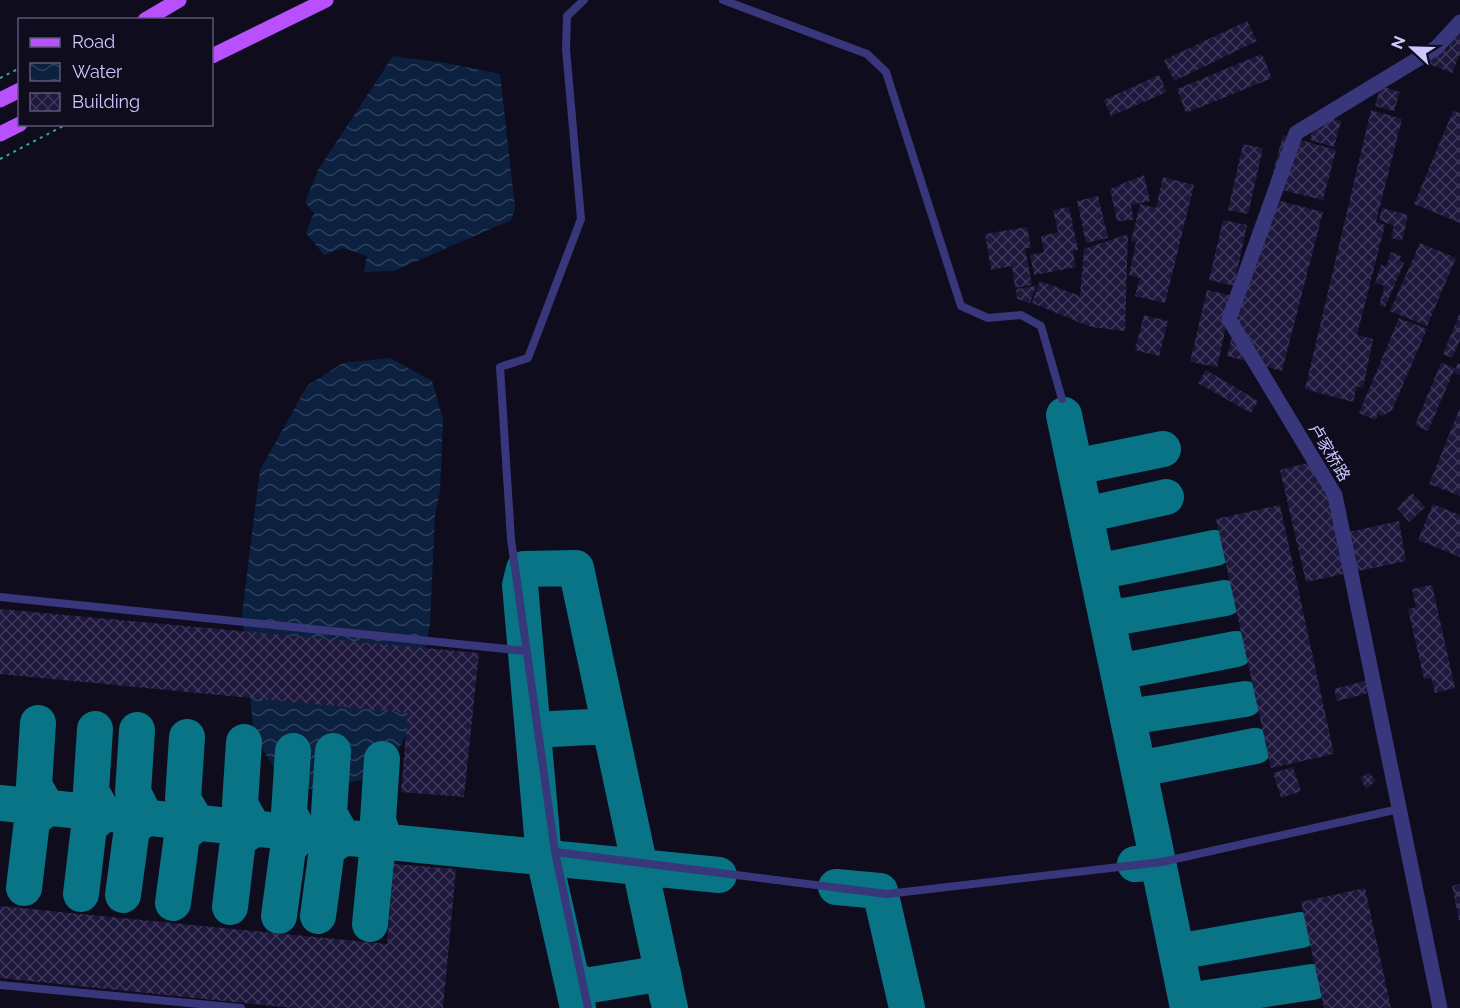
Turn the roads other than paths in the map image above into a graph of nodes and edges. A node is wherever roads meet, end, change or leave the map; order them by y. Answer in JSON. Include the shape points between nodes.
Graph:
{"nodes":[{"id":1,"x":179,"y":0,"type":"edge"},
{"id":2,"x":326,"y":0,"type":"edge"},
{"id":3,"x":584,"y":0,"type":"edge"},
{"id":4,"x":723,"y":0,"type":"edge"},
{"id":5,"x":148,"y":18,"type":"edge"},
{"id":6,"x":1460,"y":22,"type":"edge"},
{"id":7,"x":213,"y":56,"type":"edge"},
{"id":8,"x":18,"y":91,"type":"edge"},
{"id":9,"x":0,"y":100,"type":"edge"},
{"id":10,"x":18,"y":125,"type":"edge"},
{"id":11,"x":0,"y":134,"type":"edge"},
{"id":12,"x":1062,"y":399,"type":"dead end"},
{"id":13,"x":0,"y":597,"type":"edge"},
{"id":14,"x":526,"y":651,"type":"junction"},
{"id":15,"x":1399,"y":809,"type":"junction"},
{"id":16,"x":555,"y":852,"type":"junction"},
{"id":17,"x":0,"y":985,"type":"edge"},
{"id":18,"x":177,"y":1004,"type":"edge"},
{"id":19,"x":241,"y":1008,"type":"edge"},
{"id":20,"x":588,"y":1008,"type":"edge"},
{"id":21,"x":1440,"y":1008,"type":"edge"}],
"edges":[{"from":1,"to":5,"type":"main road"},
{"from":2,"to":7,"type":"main road"},
{"from":3,"to":14,"type":"lane","via":[[567,16],[566,49],[581,219],[528,358],[500,368],[511,539]]},
{"from":4,"to":12,"type":"lane","via":[[867,54],[886,72],[961,306],[988,318],[1022,315],[1041,327]]},
{"from":6,"to":15,"type":"street","name":"卢家桥路","via":[[1436,48],[1296,133],[1229,319],[1335,495]]},
{"from":8,"to":9,"type":"main road"},
{"from":10,"to":11,"type":"main road"},
{"from":13,"to":14,"type":"lane"},
{"from":14,"to":16,"type":"lane"},
{"from":15,"to":16,"type":"lane","via":[[1162,862],[887,894]]},
{"from":15,"to":21,"type":"street","name":"卢家桥路"},
{"from":16,"to":20,"type":"lane"},
{"from":17,"to":18,"type":"lane"},
{"from":18,"to":19,"type":"lane"}]}
